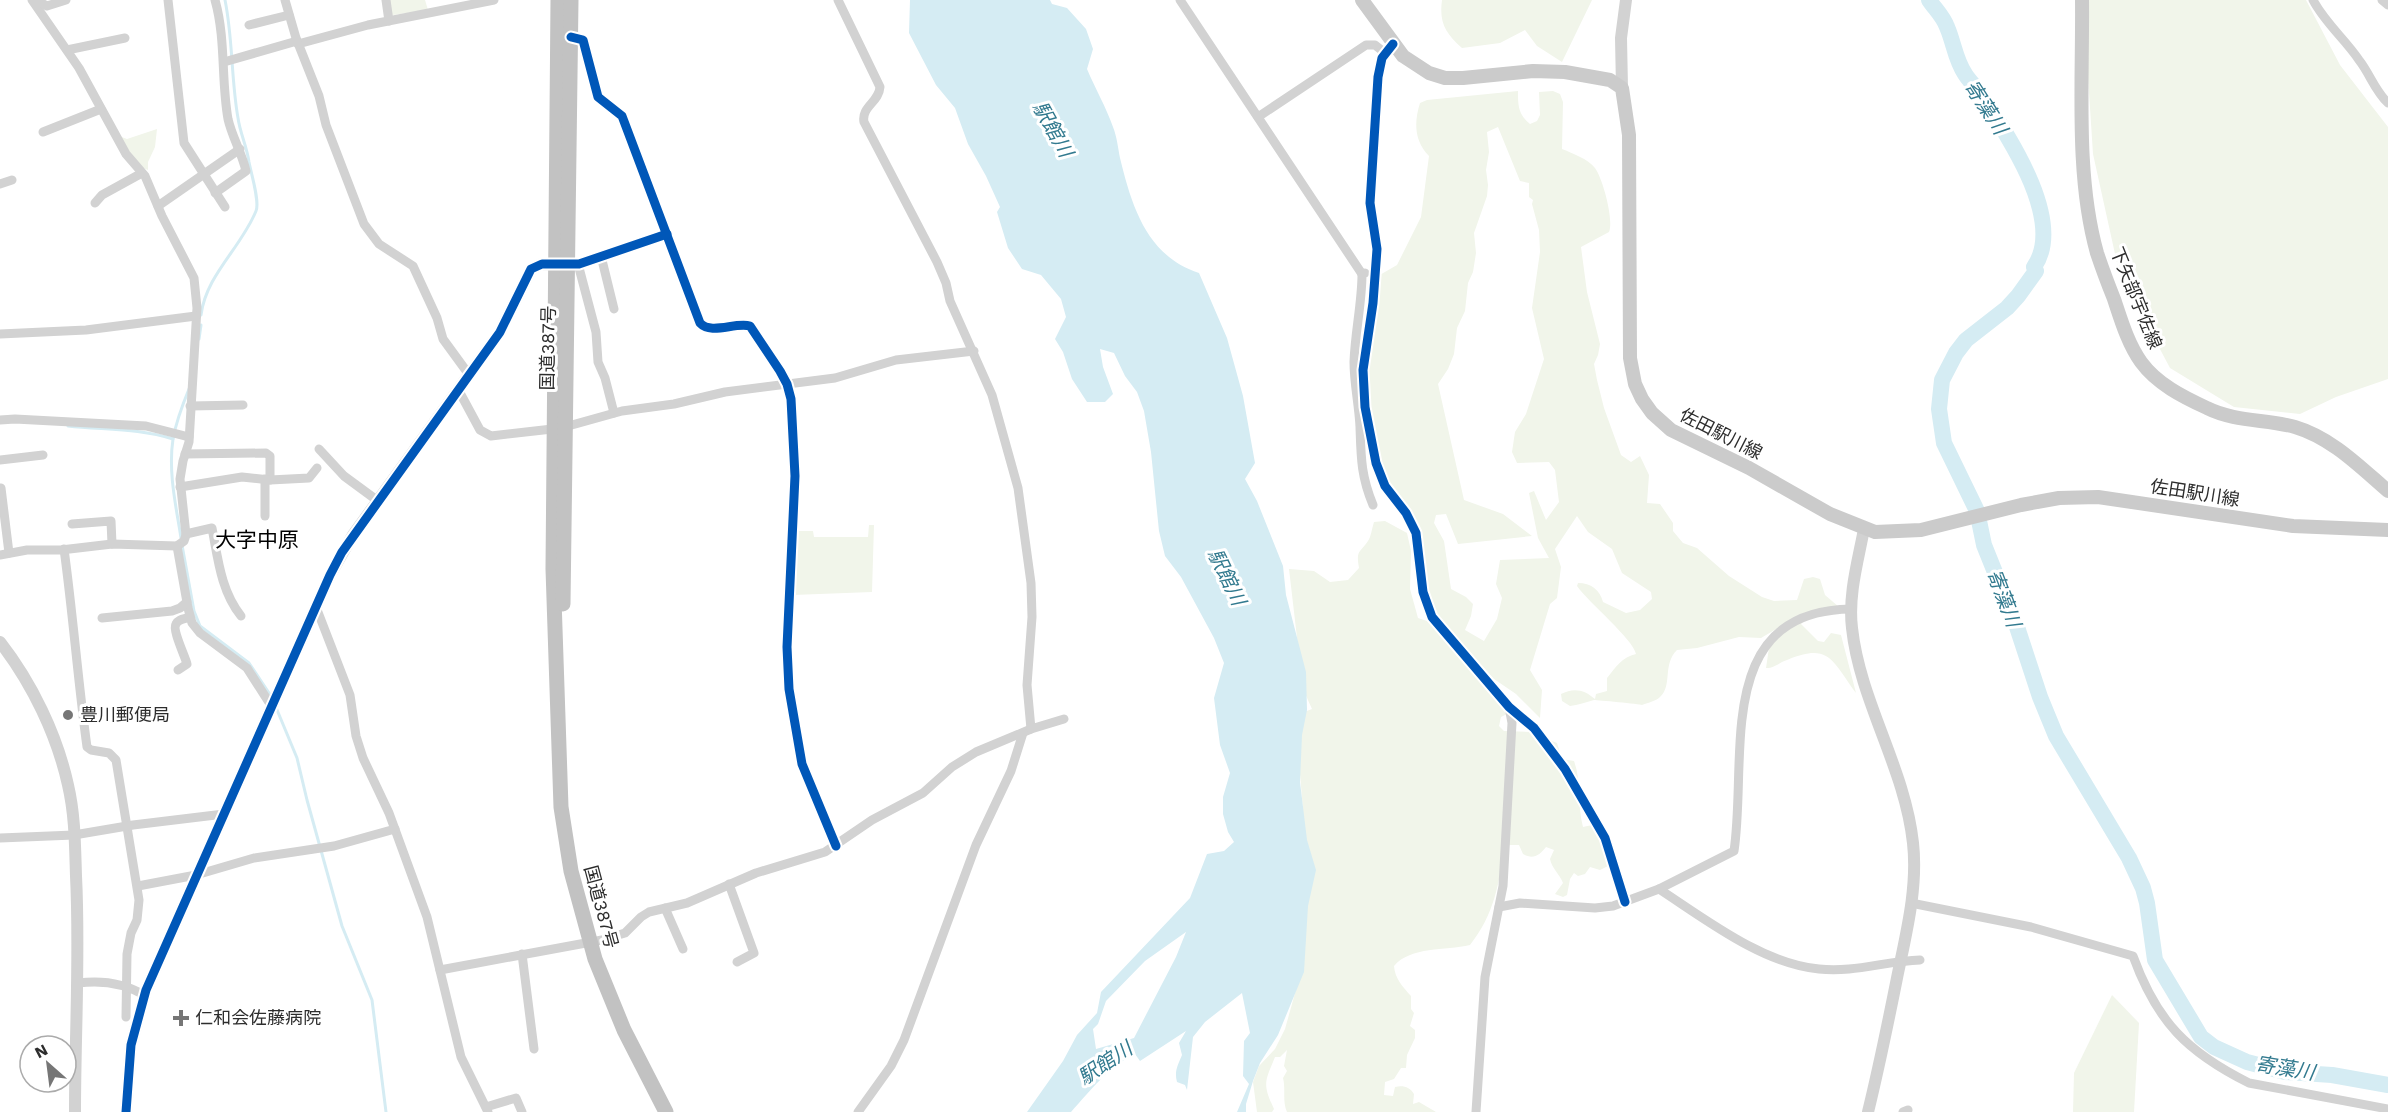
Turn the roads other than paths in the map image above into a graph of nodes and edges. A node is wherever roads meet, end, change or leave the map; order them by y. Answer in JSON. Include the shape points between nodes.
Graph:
{"nodes":[{"id":1,"x":33,"y":0,"type":"edge"},
{"id":2,"x":66,"y":0,"type":"edge"},
{"id":3,"x":168,"y":0,"type":"edge"},
{"id":4,"x":215,"y":0,"type":"edge"},
{"id":5,"x":285,"y":0,"type":"edge"},
{"id":6,"x":386,"y":0,"type":"edge"},
{"id":7,"x":494,"y":0,"type":"edge"},
{"id":8,"x":558,"y":0,"type":"edge"},
{"id":9,"x":571,"y":0,"type":"edge"},
{"id":10,"x":838,"y":0,"type":"edge"},
{"id":11,"x":1180,"y":0,"type":"edge"},
{"id":12,"x":1362,"y":0,"type":"edge"},
{"id":13,"x":1626,"y":0,"type":"edge"},
{"id":14,"x":2082,"y":0,"type":"edge"},
{"id":15,"x":2313,"y":0,"type":"edge"},
{"id":16,"x":2382,"y":0,"type":"edge"},
{"id":17,"x":2388,"y":5,"type":"edge"},
{"id":18,"x":289,"y":15,"type":"junction"},
{"id":19,"x":389,"y":21,"type":"junction"},
{"id":20,"x":249,"y":25,"type":"dead end"},
{"id":21,"x":571,"y":37,"type":"junction"},
{"id":22,"x":125,"y":38,"type":"dead end"},
{"id":23,"x":297,"y":42,"type":"junction"},
{"id":24,"x":1389,"y":48,"type":"junction"},
{"id":25,"x":67,"y":50,"type":"junction"},
{"id":26,"x":224,"y":62,"type":"junction"},
{"id":27,"x":1622,"y":88,"type":"junction"},
{"id":28,"x":2388,"y":103,"type":"edge"},
{"id":29,"x":101,"y":109,"type":"junction"},
{"id":30,"x":1258,"y":117,"type":"junction"},
{"id":31,"x":43,"y":132,"type":"dead end"},
{"id":32,"x":240,"y":149,"type":"junction"},
{"id":33,"x":142,"y":173,"type":"junction"},
{"id":34,"x":203,"y":175,"type":"junction"},
{"id":35,"x":12,"y":180,"type":"dead end"},
{"id":36,"x":0,"y":184,"type":"edge"},
{"id":37,"x":215,"y":193,"type":"junction"},
{"id":38,"x":95,"y":203,"type":"dead end"},
{"id":39,"x":158,"y":206,"type":"junction"},
{"id":40,"x":225,"y":207,"type":"dead end"},
{"id":41,"x":667,"y":234,"type":"junction"},
{"id":42,"x":601,"y":256,"type":"junction"},
{"id":43,"x":567,"y":264,"type":"junction"},
{"id":44,"x":1375,"y":273,"type":"junction"},
{"id":45,"x":1362,"y":274,"type":"junction"},
{"id":46,"x":614,"y":309,"type":"dead end"},
{"id":47,"x":196,"y":316,"type":"junction"},
{"id":48,"x":0,"y":334,"type":"edge"},
{"id":49,"x":974,"y":351,"type":"junction"},
{"id":50,"x":470,"y":376,"type":"junction"},
{"id":51,"x":787,"y":384,"type":"junction"},
{"id":52,"x":459,"y":391,"type":"junction"},
{"id":53,"x":243,"y":405,"type":"dead end"},
{"id":54,"x":190,"y":406,"type":"junction"},
{"id":55,"x":614,"y":413,"type":"junction"},
{"id":56,"x":0,"y":420,"type":"edge"},
{"id":57,"x":561,"y":428,"type":"junction"},
{"id":58,"x":189,"y":437,"type":"junction"},
{"id":59,"x":319,"y":449,"type":"dead end"},
{"id":60,"x":185,"y":454,"type":"junction"},
{"id":61,"x":43,"y":455,"type":"dead end"},
{"id":62,"x":0,"y":460,"type":"edge"},
{"id":63,"x":316,"y":468,"type":"dead end"},
{"id":64,"x":268,"y":479,"type":"junction"},
{"id":65,"x":180,"y":487,"type":"junction"},
{"id":66,"x":1,"y":488,"type":"edge"},
{"id":67,"x":2388,"y":491,"type":"edge"},
{"id":68,"x":378,"y":501,"type":"junction"},
{"id":69,"x":1373,"y":505,"type":"dead end"},
{"id":70,"x":265,"y":516,"type":"dead end"},
{"id":71,"x":72,"y":524,"type":"dead end"},
{"id":72,"x":1864,"y":529,"type":"junction"},
{"id":73,"x":2388,"y":530,"type":"edge"},
{"id":74,"x":186,"y":534,"type":"junction"},
{"id":75,"x":112,"y":544,"type":"junction"},
{"id":76,"x":177,"y":546,"type":"junction"},
{"id":77,"x":64,"y":549,"type":"junction"},
{"id":78,"x":4,"y":554,"type":"edge"},
{"id":79,"x":187,"y":602,"type":"junction"},
{"id":80,"x":316,"y":607,"type":"junction"},
{"id":81,"x":1851,"y":609,"type":"junction"},
{"id":82,"x":241,"y":616,"type":"dead end"},
{"id":83,"x":190,"y":617,"type":"junction"},
{"id":84,"x":102,"y":618,"type":"dead end"},
{"id":85,"x":0,"y":642,"type":"edge"},
{"id":86,"x":178,"y":670,"type":"dead end"},
{"id":87,"x":274,"y":702,"type":"junction"},
{"id":88,"x":1509,"y":707,"type":"junction"},
{"id":89,"x":1064,"y":719,"type":"dead end"},
{"id":90,"x":1027,"y":731,"type":"junction"},
{"id":91,"x":224,"y":814,"type":"junction"},
{"id":92,"x":128,"y":826,"type":"junction"},
{"id":93,"x":396,"y":829,"type":"junction"},
{"id":94,"x":74,"y":835,"type":"junction"},
{"id":95,"x":0,"y":838,"type":"edge"},
{"id":96,"x":836,"y":846,"type":"junction"},
{"id":97,"x":196,"y":875,"type":"junction"},
{"id":98,"x":729,"y":884,"type":"junction"},
{"id":99,"x":138,"y":886,"type":"junction"},
{"id":100,"x":1659,"y":889,"type":"junction"},
{"id":101,"x":1625,"y":902,"type":"junction"},
{"id":102,"x":1911,"y":903,"type":"junction"},
{"id":103,"x":1499,"y":907,"type":"junction"},
{"id":104,"x":665,"y":908,"type":"junction"},
{"id":105,"x":590,"y":942,"type":"junction"},
{"id":106,"x":683,"y":949,"type":"dead end"},
{"id":107,"x":522,"y":954,"type":"junction"},
{"id":108,"x":1901,"y":960,"type":"junction"},
{"id":109,"x":1920,"y":960,"type":"dead end"},
{"id":110,"x":737,"y":962,"type":"dead end"},
{"id":111,"x":440,"y":970,"type":"junction"},
{"id":112,"x":78,"y":983,"type":"junction"},
{"id":113,"x":126,"y":986,"type":"junction"},
{"id":114,"x":144,"y":995,"type":"junction"},
{"id":115,"x":126,"y":1017,"type":"dead end"},
{"id":116,"x":534,"y":1049,"type":"dead end"},
{"id":117,"x":487,"y":1109,"type":"edge"},
{"id":118,"x":2388,"y":1109,"type":"edge"},
{"id":119,"x":75,"y":1112,"type":"edge"},
{"id":120,"x":126,"y":1112,"type":"edge"},
{"id":121,"x":522,"y":1112,"type":"edge"},
{"id":122,"x":666,"y":1112,"type":"edge"},
{"id":123,"x":858,"y":1112,"type":"edge"},
{"id":124,"x":1476,"y":1112,"type":"edge"},
{"id":125,"x":1868,"y":1112,"type":"edge"}],
"edges":[{"from":1,"to":2,"type":"street","via":[[47,6]]},
{"from":1,"to":25,"type":"street"},
{"from":3,"to":34,"type":"street","via":[[183,138]]},
{"from":4,"to":26,"type":"street","via":[[222,26]]},
{"from":5,"to":18,"type":"street"},
{"from":6,"to":19,"type":"street"},
{"from":7,"to":19,"type":"street"},
{"from":8,"to":43,"type":"highway","name":"国道387号"},
{"from":9,"to":21,"type":"highway","name":"国道387号"},
{"from":10,"to":49,"type":"street","via":[[880,87],[878,97],[865,111],[864,122],[937,262]]},
{"from":11,"to":30,"type":"street"},
{"from":12,"to":24,"type":"main road"},
{"from":13,"to":27,"type":"street","via":[[1621,38]]},
{"from":14,"to":67,"type":"main road","name":"下矢部宇佐線","via":[[2085,182],[2090,217],[2097,253],[2140,361],[2177,393],[2210,410],[2297,428],[2326,441]]},
{"from":15,"to":28,"type":"street"},
{"from":16,"to":17,"type":"street"},
{"from":18,"to":20,"type":"street"},
{"from":18,"to":23,"type":"street"},
{"from":19,"to":23,"type":"street"},
{"from":21,"to":41,"type":"street","via":[[583,40],[598,97],[622,116]]},
{"from":21,"to":43,"type":"highway","name":"国道387号"},
{"from":22,"to":25,"type":"street"},
{"from":23,"to":26,"type":"street"},
{"from":23,"to":50,"type":"street","via":[[367,229],[379,244],[412,265],[437,318],[444,343]]},
{"from":24,"to":27,"type":"main road","via":[[1410,63],[1445,78],[1565,72],[1610,80]]},
{"from":24,"to":30,"type":"street","via":[[1366,45]]},
{"from":24,"to":44,"type":"street","via":[[1378,77],[1370,203],[1377,241]]},
{"from":25,"to":29,"type":"street"},
{"from":26,"to":32,"type":"street","via":[[228,120]]},
{"from":27,"to":72,"type":"main road","name":"佐田駅川線","via":[[1629,135],[1630,358],[1642,399],[1659,420],[1679,435]]},
{"from":29,"to":31,"type":"street"},
{"from":29,"to":33,"type":"street","via":[[126,154]]},
{"from":30,"to":45,"type":"street"},
{"from":32,"to":34,"type":"street"},
{"from":32,"to":37,"type":"street","via":[[246,171]]},
{"from":33,"to":38,"type":"street"},
{"from":33,"to":39,"type":"street"},
{"from":34,"to":37,"type":"street"},
{"from":34,"to":39,"type":"street"},
{"from":35,"to":36,"type":"street"},
{"from":37,"to":40,"type":"street"},
{"from":39,"to":47,"type":"street","via":[[194,278]]},
{"from":41,"to":42,"type":"street"},
{"from":41,"to":51,"type":"street","via":[[702,326],[750,326]]},
{"from":42,"to":43,"type":"street"},
{"from":42,"to":46,"type":"street"},
{"from":43,"to":50,"type":"street","via":[[542,264],[531,269],[505,323]]},
{"from":43,"to":55,"type":"street","via":[[596,332],[598,362]]},
{"from":43,"to":57,"type":"highway","name":"国道387号"},
{"from":44,"to":45,"type":"street"},
{"from":44,"to":88,"type":"street","via":[[1363,370],[1365,407],[1376,463],[1385,486],[1416,533],[1428,609]]},
{"from":45,"to":69,"type":"street","via":[[1355,382],[1360,464]]},
{"from":47,"to":48,"type":"street","via":[[86,330]]},
{"from":47,"to":54,"type":"street"},
{"from":49,"to":51,"type":"street","via":[[896,360],[835,378]]},
{"from":49,"to":90,"type":"street","via":[[1004,433],[1025,531],[1032,598]]},
{"from":50,"to":52,"type":"street"},
{"from":51,"to":55,"type":"street"},
{"from":51,"to":96,"type":"street","via":[[795,476],[787,636],[789,689],[802,764]]},
{"from":52,"to":57,"type":"street","via":[[480,430],[489,436]]},
{"from":52,"to":68,"type":"street"},
{"from":53,"to":54,"type":"street"},
{"from":54,"to":58,"type":"street"},
{"from":55,"to":57,"type":"street"},
{"from":56,"to":58,"type":"street","via":[[146,426]]},
{"from":57,"to":105,"type":"highway","name":"国道387号","via":[[553,569],[558,778],[571,871]]},
{"from":58,"to":60,"type":"street"},
{"from":59,"to":68,"type":"street","via":[[344,476]]},
{"from":60,"to":64,"type":"street","via":[[266,453],[270,456]]},
{"from":60,"to":65,"type":"street"},
{"from":61,"to":62,"type":"street"},
{"from":63,"to":64,"type":"street","via":[[309,478]]},
{"from":64,"to":65,"type":"street","via":[[242,477]]},
{"from":64,"to":70,"type":"street"},
{"from":65,"to":74,"type":"street"},
{"from":66,"to":78,"type":"street"},
{"from":68,"to":80,"type":"street","via":[[339,558]]},
{"from":71,"to":75,"type":"street","via":[[111,521]]},
{"from":72,"to":73,"type":"main road","name":"佐田駅川線","via":[[1922,530],[2021,505],[2059,498],[2098,497],[2293,526]]},
{"from":72,"to":81,"type":"street"},
{"from":74,"to":76,"type":"street"},
{"from":74,"to":82,"type":"street","via":[[212,528],[228,598]]},
{"from":75,"to":76,"type":"street"},
{"from":75,"to":77,"type":"street"},
{"from":76,"to":79,"type":"street"},
{"from":77,"to":78,"type":"street"},
{"from":77,"to":92,"type":"street","via":[[87,747],[114,757]]},
{"from":79,"to":83,"type":"street"},
{"from":79,"to":84,"type":"street","via":[[172,611]]},
{"from":80,"to":87,"type":"street"},
{"from":80,"to":93,"type":"street","via":[[350,695],[363,758]]},
{"from":81,"to":100,"type":"street","via":[[1828,609],[1797,621],[1779,631],[1762,650],[1748,684],[1740,740],[1734,851]]},
{"from":81,"to":102,"type":"street","via":[[1861,674],[1909,817],[1914,870]]},
{"from":83,"to":86,"type":"street","via":[[175,625],[188,664]]},
{"from":83,"to":87,"type":"street","via":[[200,633],[247,668]]},
{"from":85,"to":94,"type":"street","via":[[30,689],[55,742],[69,787]]},
{"from":87,"to":91,"type":"street"},
{"from":88,"to":101,"type":"street","via":[[1525,718],[1548,745],[1595,818]]},
{"from":88,"to":103,"type":"street","via":[[1512,723]]},
{"from":89,"to":90,"type":"street"},
{"from":90,"to":96,"type":"street","via":[[967,757],[923,793],[872,820]]},
{"from":90,"to":123,"type":"street","via":[[976,845],[904,1040],[891,1066]]},
{"from":91,"to":92,"type":"street"},
{"from":91,"to":97,"type":"street"},
{"from":92,"to":94,"type":"street"},
{"from":92,"to":99,"type":"street"},
{"from":93,"to":97,"type":"street","via":[[334,846],[254,858]]},
{"from":93,"to":111,"type":"street"},
{"from":94,"to":95,"type":"street"},
{"from":94,"to":112,"type":"street"},
{"from":96,"to":98,"type":"street"},
{"from":97,"to":99,"type":"street"},
{"from":97,"to":114,"type":"street"},
{"from":98,"to":104,"type":"street","via":[[687,903]]},
{"from":98,"to":110,"type":"street","via":[[754,953]]},
{"from":99,"to":113,"type":"street","via":[[139,912],[128,948]]},
{"from":100,"to":101,"type":"street"},
{"from":100,"to":108,"type":"street","via":[[1754,948],[1795,964],[1844,969]]},
{"from":101,"to":103,"type":"street","via":[[1595,908],[1520,903]]},
{"from":102,"to":108,"type":"street"},
{"from":102,"to":118,"type":"street","via":[[2031,927],[2133,956],[2171,1029],[2229,1073],[2249,1083]]},
{"from":103,"to":124,"type":"street","via":[[1485,977]]},
{"from":104,"to":105,"type":"street","via":[[644,915],[625,933]]},
{"from":104,"to":106,"type":"street"},
{"from":105,"to":107,"type":"street"},
{"from":105,"to":122,"type":"highway","name":"国道387号","via":[[614,1009]]},
{"from":107,"to":111,"type":"street"},
{"from":107,"to":116,"type":"street"},
{"from":108,"to":109,"type":"street"},
{"from":108,"to":125,"type":"street"},
{"from":111,"to":117,"type":"street","via":[[461,1057]]},
{"from":112,"to":113,"type":"street"},
{"from":112,"to":119,"type":"street"},
{"from":113,"to":114,"type":"street"},
{"from":113,"to":115,"type":"street"},
{"from":114,"to":120,"type":"street","via":[[131,1046]]},
{"from":117,"to":121,"type":"street","via":[[516,1098]]}]}
